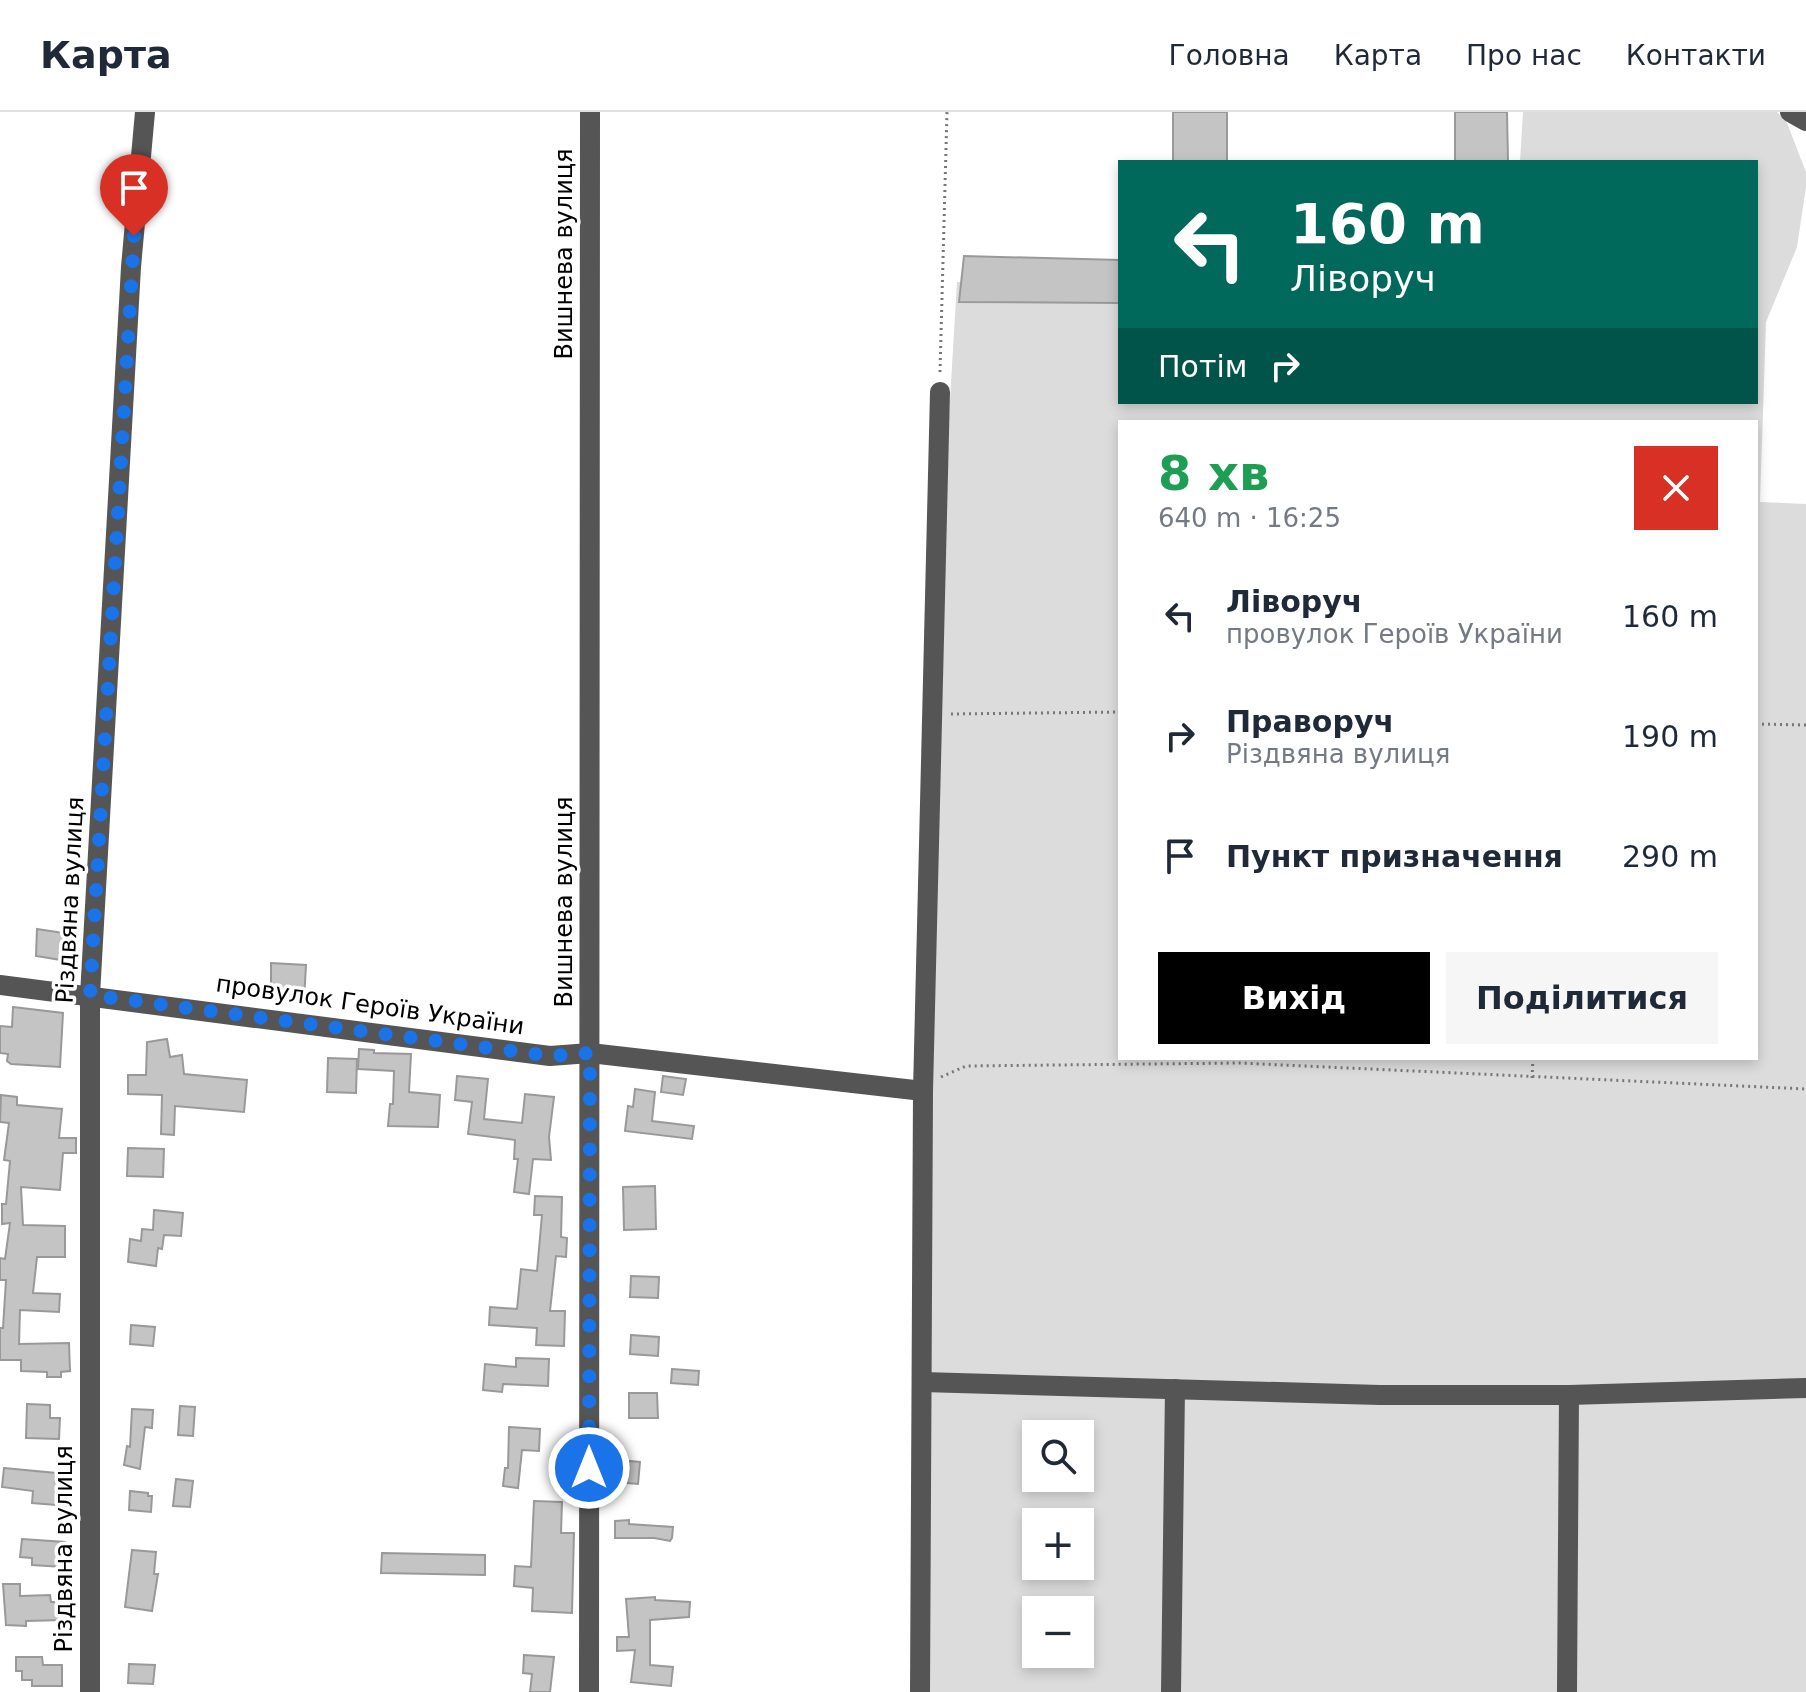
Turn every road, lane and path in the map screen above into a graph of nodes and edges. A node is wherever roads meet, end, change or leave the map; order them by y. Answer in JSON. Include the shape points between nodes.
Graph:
{"nodes":[{"id":1,"x":145,"y":112,"type":"edge"},
{"id":2,"x":590,"y":112,"type":"edge"},
{"id":3,"x":947,"y":112,"type":"edge"},
{"id":4,"x":1790,"y":112,"type":"edge"},
{"id":5,"x":1806,"y":121,"type":"edge"},
{"id":6,"x":940,"y":392,"type":"joint"},
{"id":7,"x":1118,"y":712,"type":"edge"},
{"id":8,"x":1758,"y":724,"type":"edge"},
{"id":9,"x":1806,"y":725,"type":"edge"},
{"id":10,"x":932,"y":728,"type":"junction"},
{"id":11,"x":0,"y":985,"type":"edge"},
{"id":12,"x":90,"y":995,"type":"junction"},
{"id":13,"x":590,"y":1053,"type":"junction"},
{"id":14,"x":1239,"y":1060,"type":"edge"},
{"id":15,"x":1533,"y":1060,"type":"edge"},
{"id":16,"x":1532,"y":1078,"type":"junction"},
{"id":17,"x":1806,"y":1089,"type":"edge"},
{"id":18,"x":923,"y":1091,"type":"junction"},
{"id":19,"x":922,"y":1382,"type":"junction"},
{"id":20,"x":1806,"y":1388,"type":"edge"},
{"id":21,"x":1175,"y":1389,"type":"junction"},
{"id":22,"x":1569,"y":1395,"type":"junction"},
{"id":23,"x":90,"y":1692,"type":"edge"},
{"id":24,"x":589,"y":1692,"type":"edge"},
{"id":25,"x":920,"y":1692,"type":"edge"},
{"id":26,"x":1171,"y":1692,"type":"edge"},
{"id":27,"x":1567,"y":1692,"type":"edge"}],
"edges":[{"from":1,"to":12,"type":"street","name":"Різдвяна вулиця","via":[[130,282]]},
{"from":2,"to":13,"type":"street","name":"Вишнева вулиця"},
{"from":3,"to":6,"type":"path"},
{"from":4,"to":5,"type":"street"},
{"from":6,"to":10,"type":"street"},
{"from":7,"to":10,"type":"path","via":[[952,713]]},
{"from":8,"to":9,"type":"path"},
{"from":10,"to":18,"type":"street"},
{"from":11,"to":12,"type":"street","name":"провулок Героїв України"},
{"from":12,"to":13,"type":"street","name":"провулок Героїв України","via":[[550,1056]]},
{"from":12,"to":23,"type":"street","name":"Різдвяна вулиця"},
{"from":13,"to":18,"type":"street","name":"провулок Героїв України"},
{"from":13,"to":24,"type":"street","name":"Вишнева вулиця"},
{"from":14,"to":16,"type":"path"},
{"from":14,"to":18,"type":"path","via":[[966,1066],[929,1082]]},
{"from":15,"to":16,"type":"path"},
{"from":16,"to":17,"type":"path"},
{"from":18,"to":19,"type":"street"},
{"from":19,"to":21,"type":"street"},
{"from":19,"to":25,"type":"street"},
{"from":20,"to":22,"type":"street"},
{"from":21,"to":22,"type":"street"},
{"from":21,"to":26,"type":"street"},
{"from":22,"to":27,"type":"street"}]}
